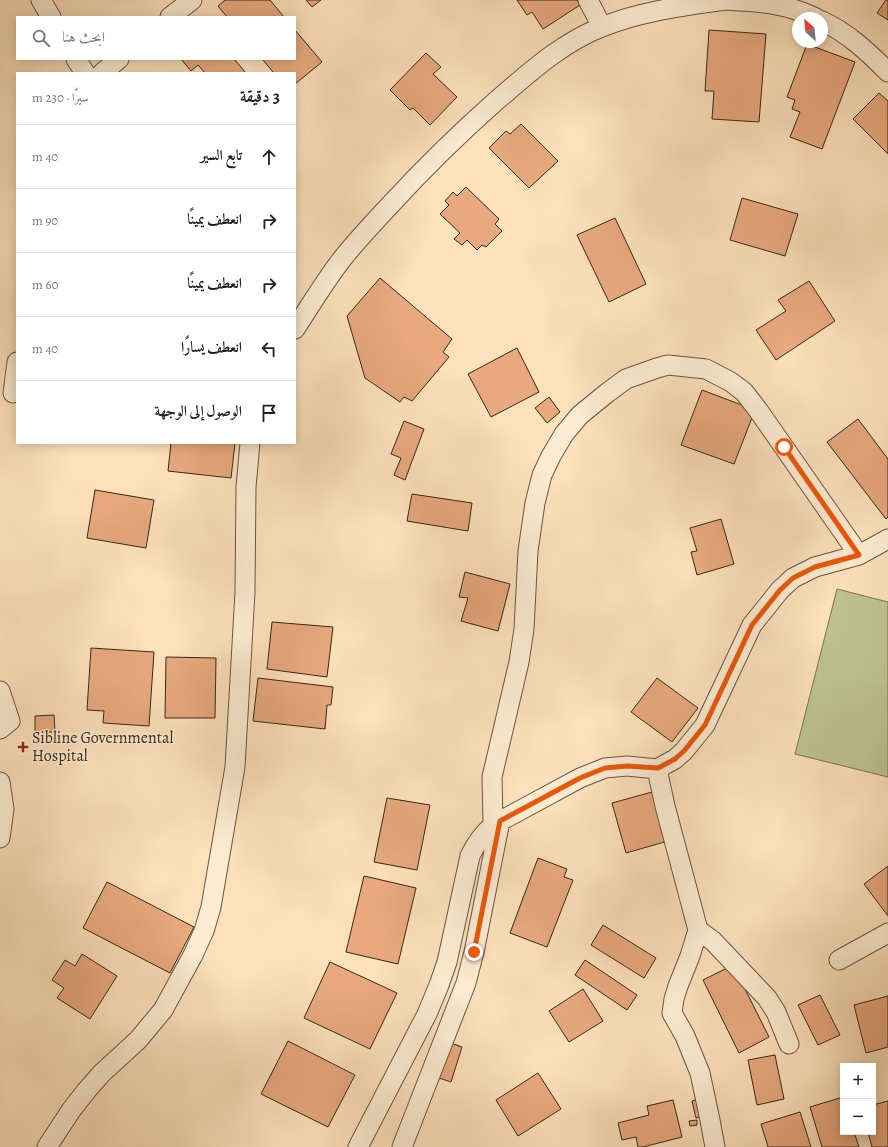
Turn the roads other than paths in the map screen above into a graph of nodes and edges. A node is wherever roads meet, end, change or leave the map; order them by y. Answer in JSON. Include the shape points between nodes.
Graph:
{"nodes":[{"id":1,"x":41,"y":0,"type":"edge"},
{"id":2,"x":192,"y":0,"type":"edge"},
{"id":3,"x":588,"y":0,"type":"edge"},
{"id":4,"x":726,"y":0,"type":"edge"},
{"id":5,"x":804,"y":12,"type":"edge"},
{"id":6,"x":50,"y":16,"type":"edge"},
{"id":7,"x":171,"y":16,"type":"edge"},
{"id":8,"x":828,"y":24,"type":"edge"},
{"id":9,"x":602,"y":27,"type":"junction"},
{"id":10,"x":77,"y":60,"type":"edge"},
{"id":11,"x":118,"y":60,"type":"edge"},
{"id":12,"x":83,"y":72,"type":"edge"},
{"id":13,"x":103,"y":72,"type":"edge"},
{"id":14,"x":888,"y":72,"type":"edge"},
{"id":15,"x":296,"y":328,"type":"edge"},
{"id":16,"x":16,"y":366,"type":"edge"},
{"id":17,"x":10,"y":392,"type":"edge"},
{"id":18,"x":250,"y":444,"type":"edge"},
{"id":19,"x":888,"y":539,"type":"edge"},
{"id":20,"x":859,"y":555,"type":"junction"},
{"id":21,"x":0,"y":692,"type":"edge"},
{"id":22,"x":0,"y":729,"type":"edge"},
{"id":23,"x":658,"y":768,"type":"junction"},
{"id":24,"x":0,"y":782,"type":"edge"},
{"id":25,"x":497,"y":823,"type":"junction"},
{"id":26,"x":0,"y":838,"type":"edge"},
{"id":27,"x":698,"y":930,"type":"junction"},
{"id":28,"x":888,"y":933,"type":"edge"},
{"id":29,"x":839,"y":960,"type":"dead end"},
{"id":30,"x":789,"y":1044,"type":"dead end"},
{"id":31,"x":47,"y":1147,"type":"edge"},
{"id":32,"x":358,"y":1147,"type":"edge"},
{"id":33,"x":402,"y":1147,"type":"edge"},
{"id":34,"x":715,"y":1147,"type":"edge"}],
"edges":[{"from":1,"to":6,"type":"street"},
{"from":2,"to":7,"type":"street"},
{"from":3,"to":9,"type":"street"},
{"from":4,"to":5,"type":"street","via":[[771,3]]},
{"from":4,"to":9,"type":"street","via":[[642,15]]},
{"from":8,"to":14,"type":"street","via":[[865,48]]},
{"from":9,"to":15,"type":"street","via":[[570,43],[540,63],[418,174],[342,259]]},
{"from":10,"to":12,"type":"street"},
{"from":11,"to":13,"type":"street"},
{"from":16,"to":17,"type":"street"},
{"from":18,"to":31,"type":"street","via":[[235,767],[211,908],[193,955],[163,1010],[138,1040],[87,1090]]},
{"from":19,"to":20,"type":"street"},
{"from":20,"to":23,"type":"street","via":[[815,567],[793,578],[780,590],[752,625],[705,725],[684,751]]},
{"from":20,"to":25,"type":"street","via":[[758,410],[744,392],[731,382],[706,369],[668,365],[626,379],[607,393],[580,415],[564,434],[542,475],[528,551],[524,629],[519,662],[492,777]]},
{"from":21,"to":22,"type":"street","via":[[10,721]]},
{"from":23,"to":25,"type":"street","via":[[605,768],[580,778]]},
{"from":23,"to":27,"type":"street","via":[[665,806]]},
{"from":24,"to":26,"type":"street","via":[[4,810]]},
{"from":25,"to":32,"type":"street","via":[[482,835],[474,846],[447,962],[433,1000]]},
{"from":25,"to":33,"type":"street","via":[[466,983]]},
{"from":27,"to":30,"type":"street","via":[[713,941],[767,998],[776,1012]]},
{"from":27,"to":34,"type":"street","via":[[672,1012],[700,1073]]},
{"from":28,"to":29,"type":"street"}]}
